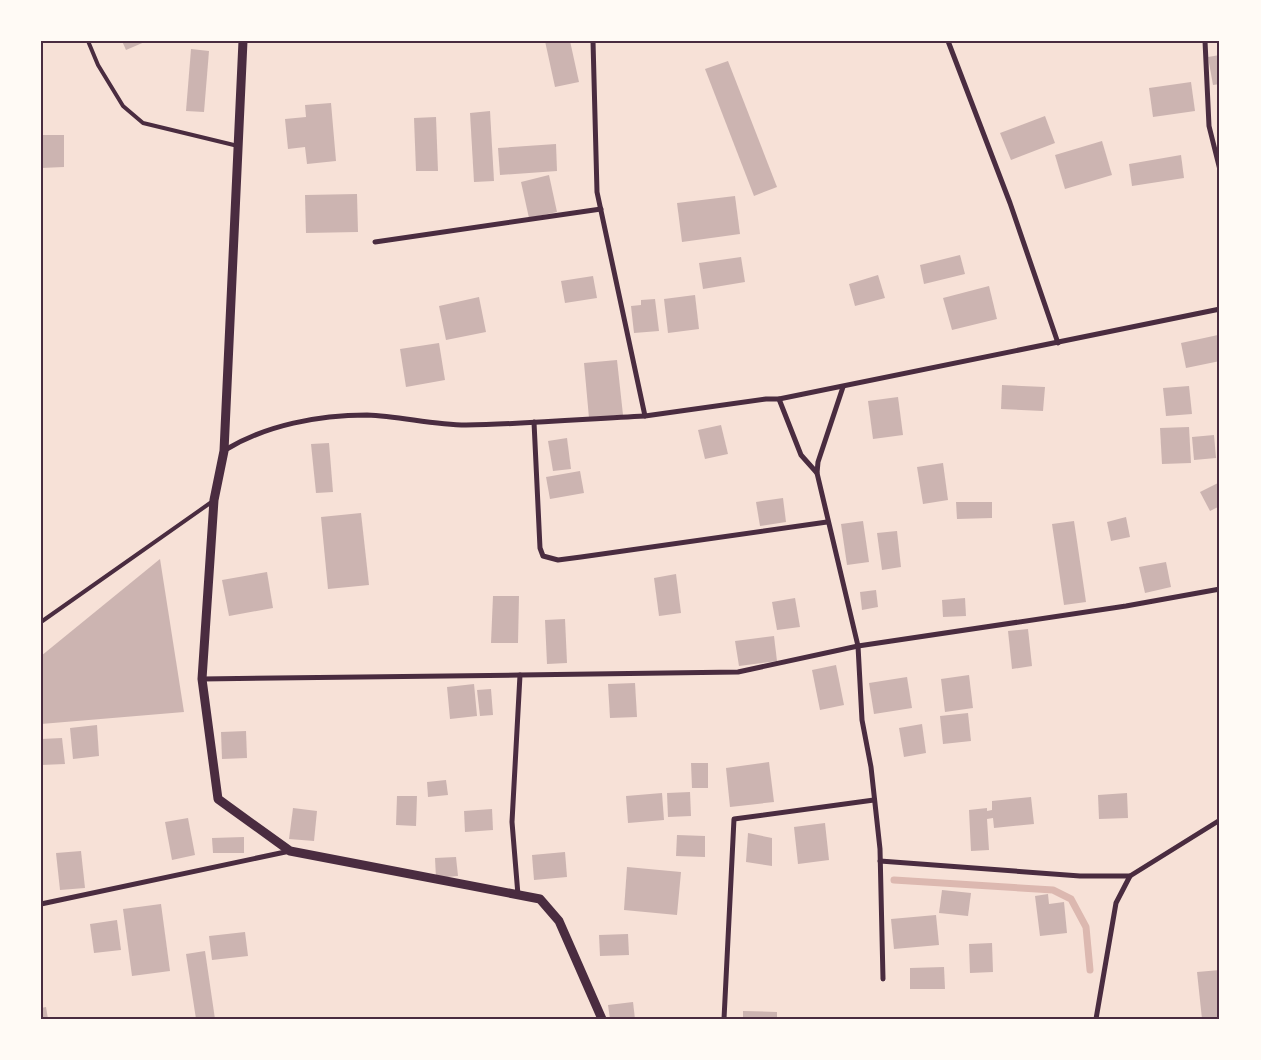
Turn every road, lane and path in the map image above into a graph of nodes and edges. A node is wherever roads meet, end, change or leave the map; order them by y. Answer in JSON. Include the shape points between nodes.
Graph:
{"nodes":[{"id":1,"x":88,"y":41,"type":"edge"},
{"id":2,"x":242,"y":41,"type":"edge"},
{"id":3,"x":593,"y":41,"type":"edge"},
{"id":4,"x":948,"y":41,"type":"edge"},
{"id":5,"x":1205,"y":41,"type":"edge"},
{"id":6,"x":238,"y":146,"type":"junction"},
{"id":7,"x":1220,"y":170,"type":"edge"},
{"id":8,"x":601,"y":209,"type":"junction"},
{"id":9,"x":375,"y":242,"type":"dead end"},
{"id":10,"x":1220,"y":309,"type":"edge"},
{"id":11,"x":1058,"y":343,"type":"junction"},
{"id":12,"x":843,"y":387,"type":"junction"},
{"id":13,"x":779,"y":399,"type":"junction"},
{"id":14,"x":645,"y":416,"type":"junction"},
{"id":15,"x":534,"y":422,"type":"junction"},
{"id":16,"x":224,"y":451,"type":"junction"},
{"id":17,"x":817,"y":473,"type":"junction"},
{"id":18,"x":214,"y":500,"type":"junction"},
{"id":19,"x":827,"y":522,"type":"junction"},
{"id":20,"x":1220,"y":589,"type":"edge"},
{"id":21,"x":41,"y":622,"type":"edge"},
{"id":22,"x":858,"y":646,"type":"junction"},
{"id":23,"x":520,"y":675,"type":"junction"},
{"id":24,"x":202,"y":679,"type":"junction"},
{"id":25,"x":874,"y":800,"type":"junction"},
{"id":26,"x":1220,"y":820,"type":"edge"},
{"id":27,"x":290,"y":851,"type":"junction"},
{"id":28,"x":880,"y":861,"type":"junction"},
{"id":29,"x":1130,"y":876,"type":"junction"},
{"id":30,"x":518,"y":896,"type":"junction"},
{"id":31,"x":41,"y":904,"type":"edge"},
{"id":32,"x":883,"y":980,"type":"dead end"},
{"id":33,"x":602,"y":1019,"type":"edge"},
{"id":34,"x":724,"y":1019,"type":"edge"},
{"id":35,"x":1096,"y":1019,"type":"edge"}],
"edges":[{"from":1,"to":6,"type":"lane","via":[[98,65],[123,106],[143,123]]},
{"from":2,"to":6,"type":"street"},
{"from":3,"to":8,"type":"street","via":[[597,192]]},
{"from":4,"to":11,"type":"street","via":[[1010,203]]},
{"from":5,"to":7,"type":"street","via":[[1208,126]]},
{"from":6,"to":16,"type":"street"},
{"from":8,"to":9,"type":"street"},
{"from":8,"to":14,"type":"street"},
{"from":10,"to":11,"type":"street"},
{"from":11,"to":12,"type":"street"},
{"from":12,"to":13,"type":"street"},
{"from":12,"to":17,"type":"street"},
{"from":13,"to":14,"type":"street"},
{"from":13,"to":17,"type":"street","via":[[801,455]]},
{"from":14,"to":15,"type":"street"},
{"from":15,"to":16,"type":"street","via":[[464,425],[367,416],[332,418],[271,429]]},
{"from":15,"to":19,"type":"street","via":[[540,548],[548,559]]},
{"from":16,"to":18,"type":"street"},
{"from":17,"to":19,"type":"street"},
{"from":18,"to":21,"type":"lane"},
{"from":18,"to":24,"type":"street"},
{"from":19,"to":22,"type":"street"},
{"from":20,"to":22,"type":"street"},
{"from":22,"to":23,"type":"street","via":[[738,672]]},
{"from":22,"to":25,"type":"street","via":[[862,720]]},
{"from":23,"to":24,"type":"street"},
{"from":23,"to":30,"type":"street","via":[[512,822]]},
{"from":24,"to":27,"type":"street","via":[[218,799]]},
{"from":25,"to":28,"type":"street"},
{"from":25,"to":34,"type":"street","via":[[734,819]]},
{"from":26,"to":29,"type":"street"},
{"from":27,"to":30,"type":"street"},
{"from":27,"to":31,"type":"street"},
{"from":28,"to":29,"type":"street","via":[[1080,876]]},
{"from":28,"to":32,"type":"street"},
{"from":29,"to":35,"type":"street","via":[[1116,903]]},
{"from":30,"to":33,"type":"street","via":[[540,900],[559,921]]}]}
